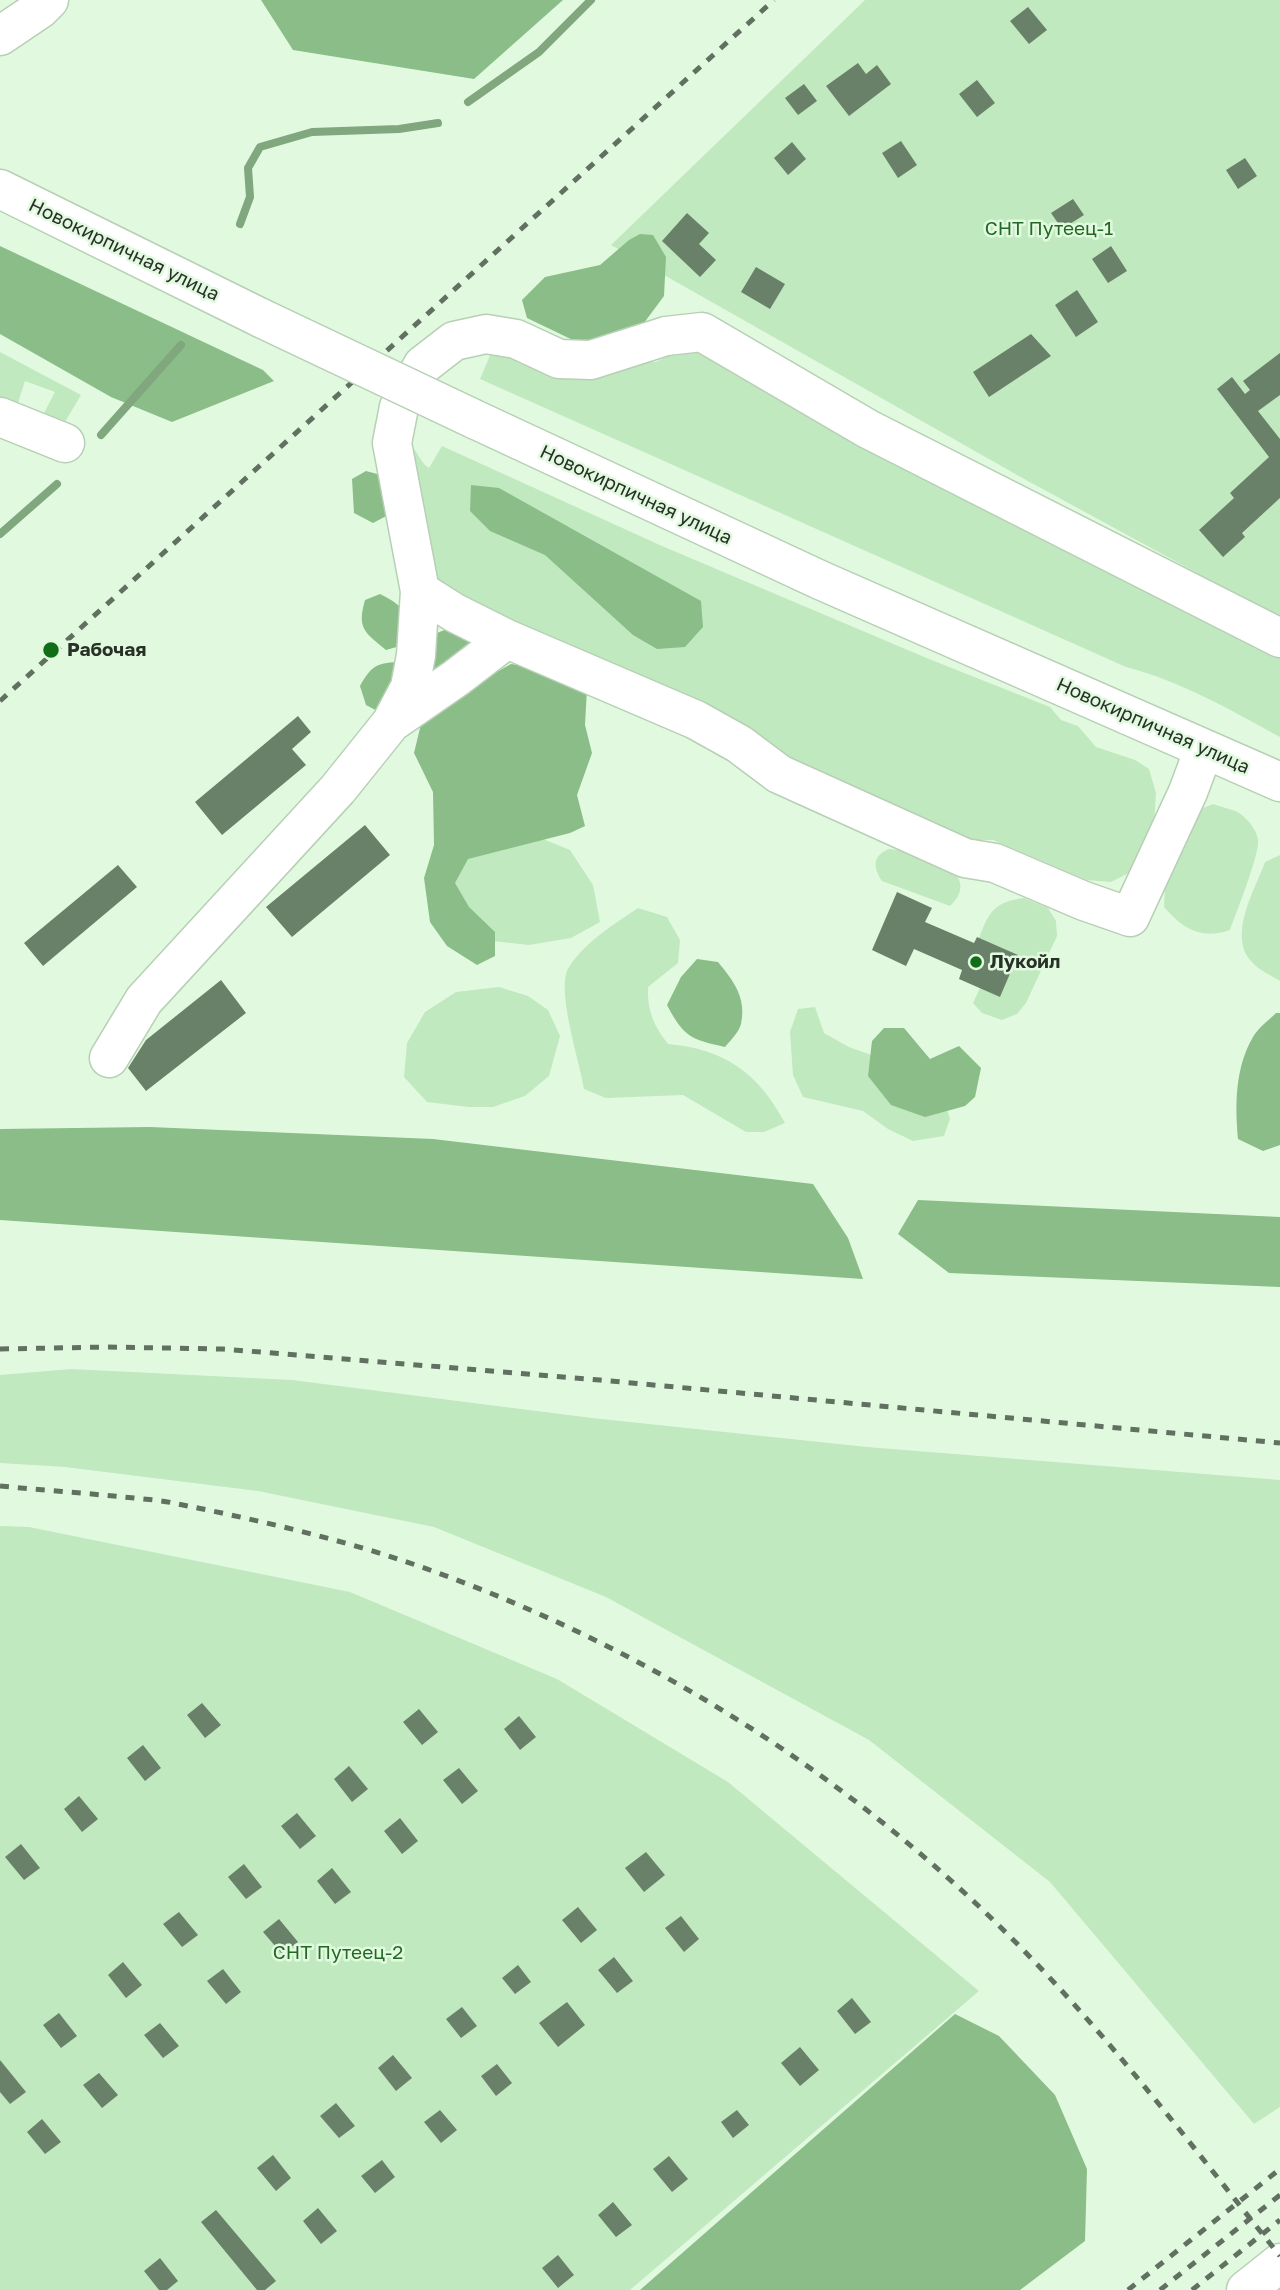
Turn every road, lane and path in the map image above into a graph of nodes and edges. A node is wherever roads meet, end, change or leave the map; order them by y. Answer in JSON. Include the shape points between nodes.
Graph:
{"nodes":[{"id":1,"x":49,"y":0,"type":"edge"},
{"id":2,"x":0,"y":36,"type":"edge"},
{"id":3,"x":0,"y":189,"type":"edge"},
{"id":4,"x":0,"y":417,"type":"edge"},
{"id":5,"x":65,"y":443,"type":"dead end"},
{"id":6,"x":420,"y":591,"type":"junction"},
{"id":7,"x":1280,"y":638,"type":"edge"},
{"id":8,"x":507,"y":639,"type":"junction"},
{"id":9,"x":391,"y":723,"type":"junction"},
{"id":10,"x":1204,"y":749,"type":"junction"},
{"id":11,"x":1280,"y":782,"type":"edge"},
{"id":12,"x":109,"y":1058,"type":"dead end"},
{"id":13,"x":1280,"y":2263,"type":"edge"},
{"id":14,"x":1247,"y":2290,"type":"edge"}],
"edges":[{"from":1,"to":2,"type":"street"},
{"from":3,"to":10,"type":"street","name":"Новокирпичная улица","bridge":true,"via":[[261,318],[820,580]]},
{"from":4,"to":5,"type":"street"},
{"from":6,"to":7,"type":"street","via":[[391,443],[399,407],[423,365],[454,341],[486,334],[516,339],[559,359],[591,360],[666,335],[702,332],[868,429]]},
{"from":6,"to":8,"type":"street"},
{"from":6,"to":9,"type":"street","via":[[410,687]]},
{"from":8,"to":9,"type":"street"},
{"from":8,"to":10,"type":"street","via":[[696,720],[779,774],[965,858],[995,863],[1130,917]]},
{"from":9,"to":12,"type":"street","via":[[338,789],[144,1000]]},
{"from":10,"to":11,"type":"street","name":"Новокирпичная улица"},
{"from":13,"to":14,"type":"street"}]}
